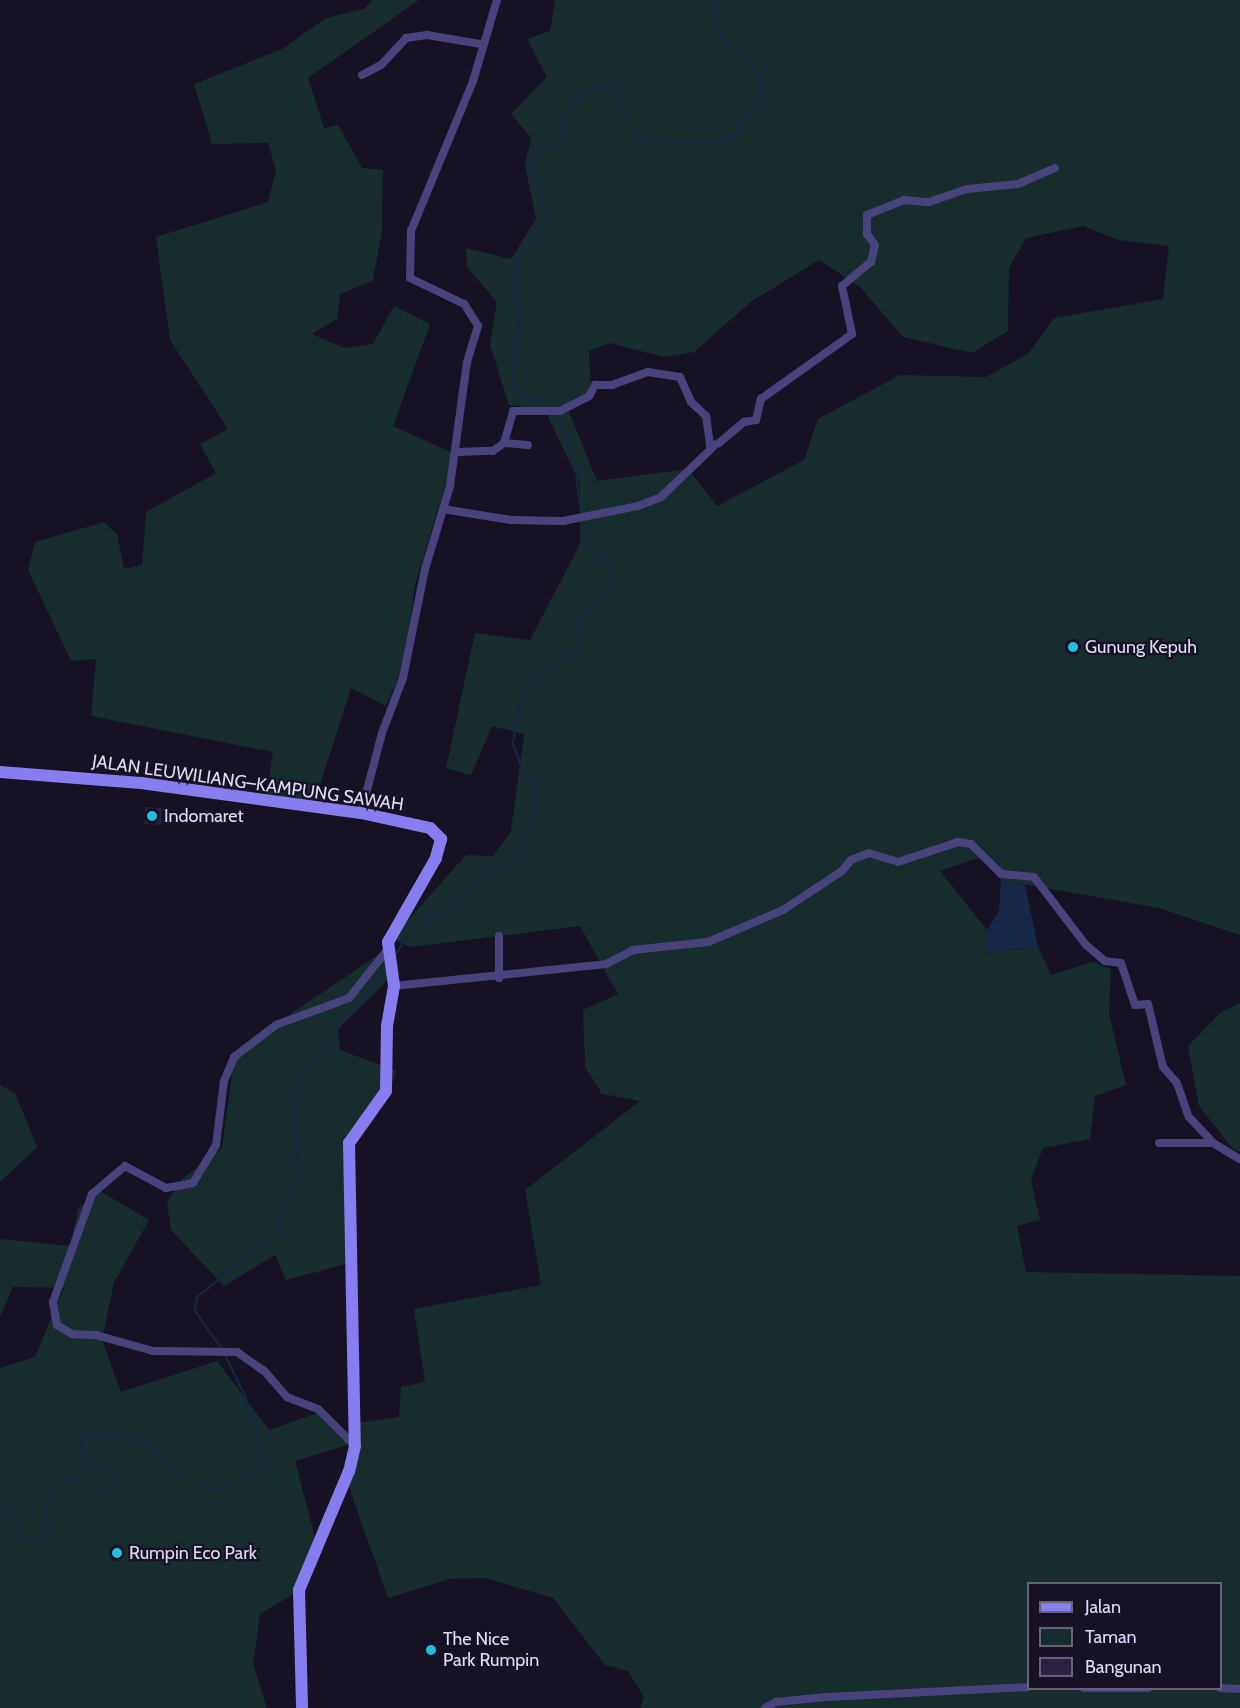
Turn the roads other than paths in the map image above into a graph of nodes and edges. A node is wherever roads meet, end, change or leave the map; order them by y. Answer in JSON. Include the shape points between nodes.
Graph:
{"nodes":[{"id":1,"x":497,"y":0,"type":"edge"},
{"id":2,"x":481,"y":44,"type":"junction"},
{"id":3,"x":362,"y":75,"type":"dead end"},
{"id":4,"x":1055,"y":168,"type":"dead end"},
{"id":5,"x":504,"y":443,"type":"junction"},
{"id":6,"x":528,"y":445,"type":"dead end"},
{"id":7,"x":712,"y":447,"type":"junction"},
{"id":8,"x":457,"y":452,"type":"junction"},
{"id":9,"x":443,"y":509,"type":"junction"},
{"id":10,"x":0,"y":772,"type":"edge"},
{"id":11,"x":361,"y":813,"type":"junction"},
{"id":12,"x":499,"y":936,"type":"dead end"},
{"id":13,"x":388,"y":951,"type":"junction"},
{"id":14,"x":499,"y":978,"type":"junction"},
{"id":15,"x":394,"y":986,"type":"junction"},
{"id":16,"x":1159,"y":1143,"type":"dead end"},
{"id":17,"x":1213,"y":1143,"type":"junction"},
{"id":18,"x":1240,"y":1159,"type":"edge"},
{"id":19,"x":355,"y":1446,"type":"junction"},
{"id":20,"x":1027,"y":1687,"type":"edge"},
{"id":21,"x":1222,"y":1688,"type":"edge"},
{"id":22,"x":1240,"y":1689,"type":"edge"},
{"id":23,"x":302,"y":1708,"type":"edge"},
{"id":24,"x":765,"y":1708,"type":"edge"}],
"edges":[{"from":1,"to":2,"type":"street"},
{"from":2,"to":3,"type":"street","via":[[427,35],[406,39],[381,65]]},
{"from":2,"to":8,"type":"street","via":[[474,81],[411,231],[408,272],[414,282],[464,304],[477,321],[467,362]]},
{"from":4,"to":7,"type":"street","via":[[1018,184],[967,189],[929,202],[904,200],[867,215],[867,234],[875,245],[871,262],[842,286],[852,334],[761,399],[756,420],[744,422]]},
{"from":5,"to":6,"type":"street"},
{"from":5,"to":7,"type":"street","via":[[513,411],[560,411],[590,396],[595,385],[612,385],[648,372],[675,374],[706,416],[708,443]]},
{"from":5,"to":8,"type":"street","via":[[493,451]]},
{"from":7,"to":9,"type":"street","via":[[661,497],[590,516],[521,521]]},
{"from":8,"to":9,"type":"street"},
{"from":9,"to":11,"type":"street","via":[[425,569],[404,678],[382,733]]},
{"from":10,"to":11,"type":"main road","name":"JALAN LEUWILIANG–KAMPUNG SAWAH","via":[[141,783]]},
{"from":11,"to":13,"type":"main road","name":"JALAN LEUWILIANG–KAMPUNG SAWAH","via":[[430,828],[441,839],[436,858],[390,935]]},
{"from":12,"to":14,"type":"street"},
{"from":13,"to":15,"type":"main road"},
{"from":13,"to":19,"type":"street","via":[[349,998],[276,1025],[234,1057],[224,1081],[216,1145],[193,1183],[166,1188],[125,1166],[92,1194],[53,1302],[57,1325],[72,1334],[96,1335],[153,1351],[229,1351],[264,1371],[287,1397],[318,1409]]},
{"from":14,"to":15,"type":"street"},
{"from":14,"to":17,"type":"street","via":[[606,964],[633,950],[708,942],[783,910],[842,871],[851,860],[869,853],[898,862],[958,842],[971,844],[1001,874],[1034,877],[1086,945],[1105,961],[1121,963],[1135,1005],[1148,1004],[1163,1067],[1177,1083],[1188,1117]]},
{"from":15,"to":19,"type":"main road","via":[[387,1026],[386,1091],[349,1143]]},
{"from":16,"to":17,"type":"street"},
{"from":17,"to":18,"type":"street"},
{"from":19,"to":23,"type":"main road","via":[[349,1471],[300,1590]]},
{"from":20,"to":24,"type":"street","via":[[826,1697],[776,1702]]},
{"from":21,"to":22,"type":"street"}]}
